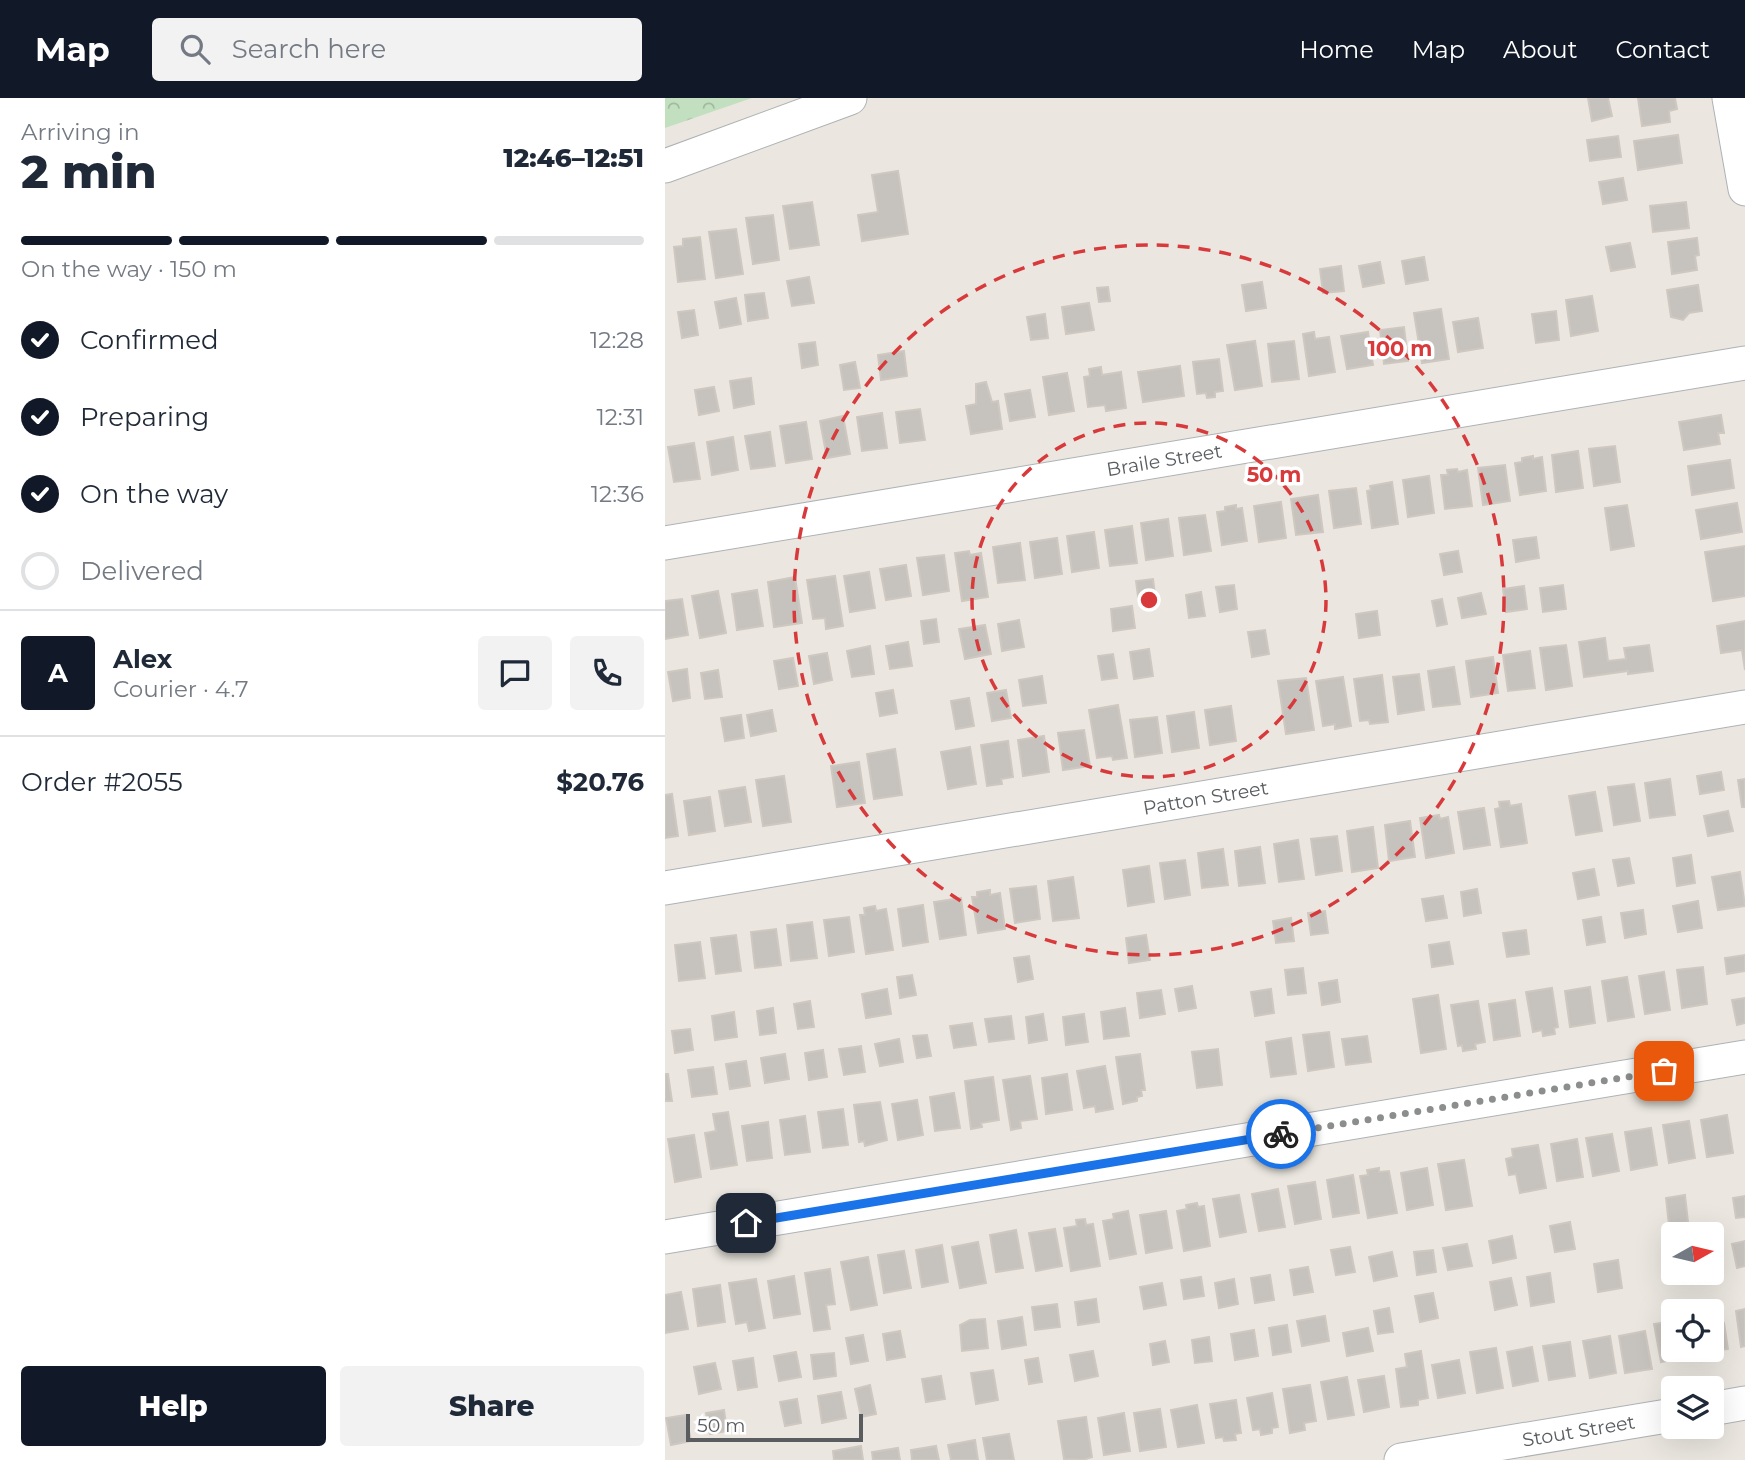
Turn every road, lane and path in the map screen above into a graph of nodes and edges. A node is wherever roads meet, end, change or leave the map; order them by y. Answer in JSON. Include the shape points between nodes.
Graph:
{"nodes":[{"id":1,"x":850,"y":98,"type":"edge"},
{"id":2,"x":1730,"y":98,"type":"edge"},
{"id":3,"x":665,"y":166,"type":"edge"},
{"id":4,"x":1745,"y":189,"type":"edge"},
{"id":5,"x":1745,"y":363,"type":"edge"},
{"id":6,"x":665,"y":543,"type":"edge"},
{"id":7,"x":1745,"y":707,"type":"edge"},
{"id":8,"x":665,"y":888,"type":"edge"},
{"id":9,"x":1745,"y":1057,"type":"edge"},
{"id":10,"x":665,"y":1237,"type":"edge"},
{"id":11,"x":1745,"y":1404,"type":"edge"},
{"id":12,"x":1724,"y":1407,"type":"edge"},
{"id":13,"x":1661,"y":1417,"type":"edge"},
{"id":14,"x":1401,"y":1460,"type":"edge"}],
"edges":[{"from":1,"to":3,"type":"street"},
{"from":2,"to":4,"type":"street"},
{"from":5,"to":6,"type":"street","name":"Braile Street"},
{"from":7,"to":8,"type":"street","name":"Patton Street"},
{"from":9,"to":10,"type":"street"},
{"from":11,"to":12,"type":"street"},
{"from":13,"to":14,"type":"street","name":"Stout Street"}]}
